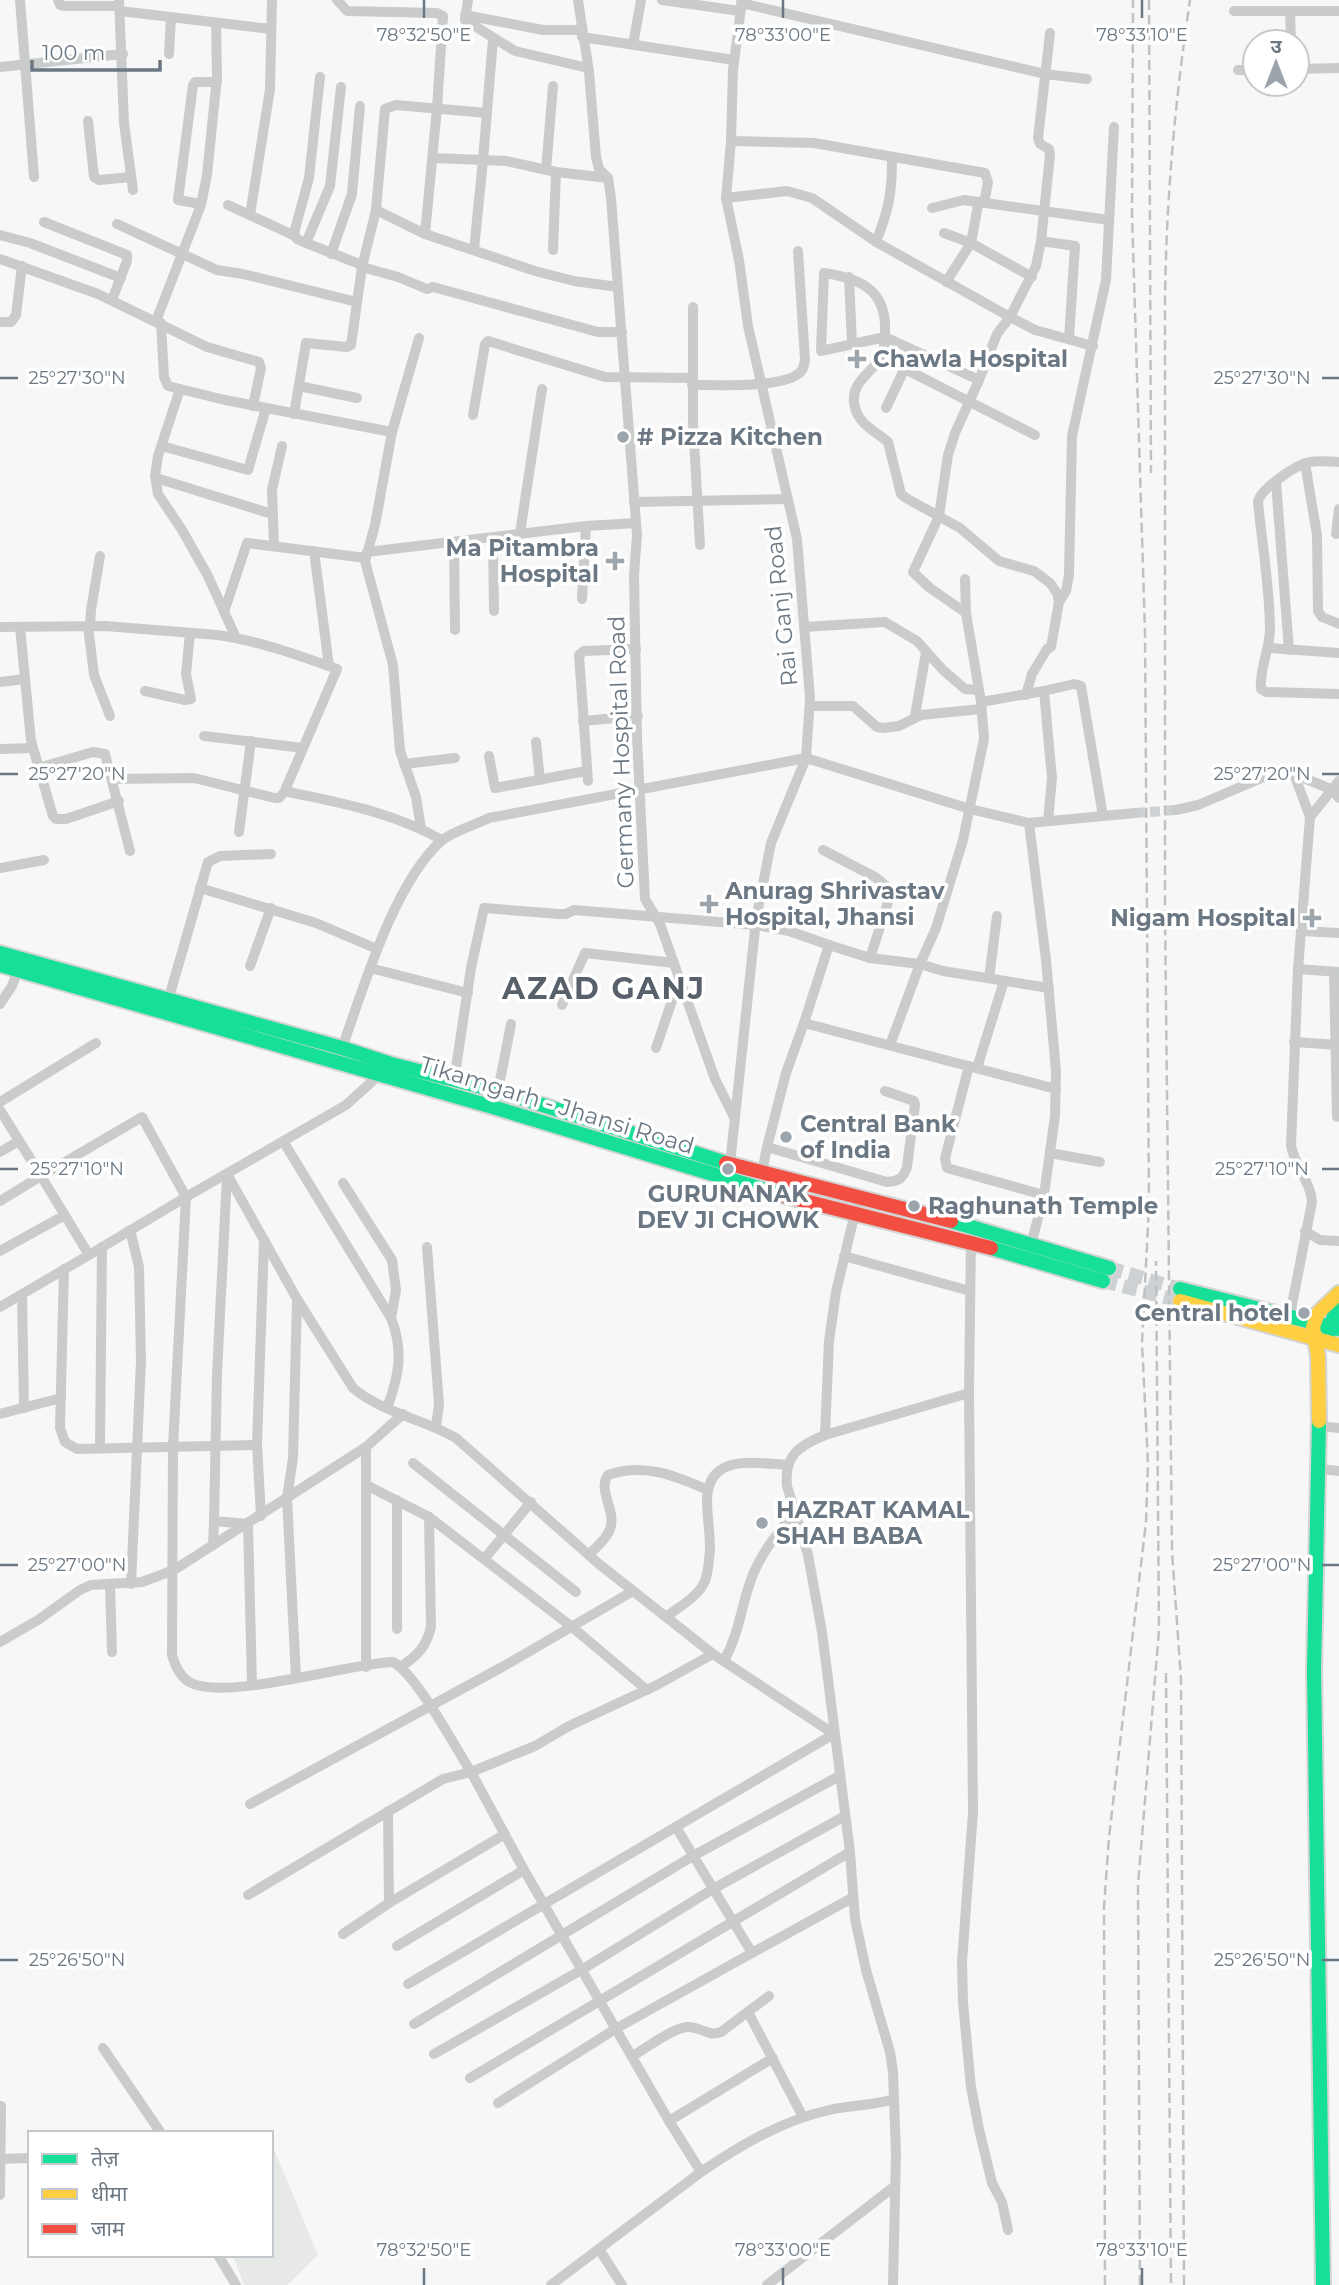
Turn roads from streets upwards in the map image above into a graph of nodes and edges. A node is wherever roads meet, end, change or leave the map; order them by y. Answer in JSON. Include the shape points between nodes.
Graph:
{"nodes":[{"id":1,"x":20,"y":0,"type":"edge"},
{"id":2,"x":58,"y":0,"type":"edge"},
{"id":3,"x":272,"y":0,"type":"edge"},
{"id":4,"x":337,"y":0,"type":"edge"},
{"id":5,"x":387,"y":0,"type":"edge"},
{"id":6,"x":468,"y":0,"type":"edge"},
{"id":7,"x":578,"y":0,"type":"edge"},
{"id":8,"x":641,"y":0,"type":"edge"},
{"id":9,"x":662,"y":0,"type":"edge"},
{"id":10,"x":741,"y":5,"type":"edge"},
{"id":11,"x":119,"y":6,"type":"edge"},
{"id":12,"x":387,"y":11,"type":"junction"},
{"id":13,"x":1234,"y":11,"type":"dead end"},
{"id":14,"x":1290,"y":11,"type":"junction"},
{"id":15,"x":1339,"y":11,"type":"edge"},
{"id":16,"x":465,"y":15,"type":"junction"},
{"id":17,"x":171,"y":18,"type":"junction"},
{"id":18,"x":216,"y":23,"type":"junction"},
{"id":19,"x":1291,"y":28,"type":"edge"},
{"id":20,"x":271,"y":29,"type":"junction"},
{"id":21,"x":1051,"y":33,"type":"dead end"},
{"id":22,"x":582,"y":34,"type":"junction"},
{"id":23,"x":493,"y":38,"type":"junction"},
{"id":24,"x":633,"y":45,"type":"junction"},
{"id":25,"x":122,"y":54,"type":"junction"},
{"id":26,"x":169,"y":54,"type":"dead end"},
{"id":27,"x":734,"y":60,"type":"junction"},
{"id":28,"x":25,"y":63,"type":"junction"},
{"id":29,"x":0,"y":67,"type":"edge"},
{"id":30,"x":588,"y":68,"type":"junction"},
{"id":31,"x":1339,"y":68,"type":"edge"},
{"id":32,"x":1311,"y":69,"type":"edge"},
{"id":33,"x":1045,"y":74,"type":"junction"},
{"id":34,"x":320,"y":77,"type":"dead end"},
{"id":35,"x":1087,"y":79,"type":"dead end"},
{"id":36,"x":217,"y":82,"type":"junction"},
{"id":37,"x":553,"y":86,"type":"dead end"},
{"id":38,"x":341,"y":88,"type":"dead end"},
{"id":39,"x":360,"y":106,"type":"dead end"},
{"id":40,"x":438,"y":108,"type":"junction"},
{"id":41,"x":487,"y":113,"type":"junction"},
{"id":42,"x":88,"y":121,"type":"dead end"},
{"id":43,"x":1114,"y":127,"type":"dead end"},
{"id":44,"x":731,"y":141,"type":"junction"},
{"id":45,"x":433,"y":158,"type":"junction"},
{"id":46,"x":891,"y":158,"type":"junction"},
{"id":47,"x":483,"y":160,"type":"junction"},
{"id":48,"x":551,"y":171,"type":"junction"},
{"id":49,"x":34,"y":177,"type":"dead end"},
{"id":50,"x":131,"y":177,"type":"junction"},
{"id":51,"x":608,"y":178,"type":"junction"},
{"id":52,"x":132,"y":190,"type":"dead end"},
{"id":53,"x":726,"y":198,"type":"junction"},
{"id":54,"x":981,"y":202,"type":"junction"},
{"id":55,"x":201,"y":204,"type":"junction"},
{"id":56,"x":228,"y":205,"type":"dead end"},
{"id":57,"x":932,"y":208,"type":"dead end"},
{"id":58,"x":376,"y":210,"type":"junction"},
{"id":59,"x":1044,"y":212,"type":"junction"},
{"id":60,"x":250,"y":215,"type":"junction"},
{"id":61,"x":1110,"y":220,"type":"junction"},
{"id":62,"x":44,"y":222,"type":"dead end"},
{"id":63,"x":117,"y":224,"type":"dead end"},
{"id":64,"x":944,"y":233,"type":"dead end"},
{"id":65,"x":425,"y":234,"type":"junction"},
{"id":66,"x":0,"y":235,"type":"edge"},
{"id":67,"x":295,"y":236,"type":"junction"},
{"id":68,"x":1041,"y":240,"type":"junction"},
{"id":69,"x":876,"y":242,"type":"junction"},
{"id":70,"x":306,"y":243,"type":"junction"},
{"id":71,"x":971,"y":243,"type":"junction"},
{"id":72,"x":474,"y":250,"type":"junction"},
{"id":73,"x":553,"y":250,"type":"dead end"},
{"id":74,"x":798,"y":251,"type":"dead end"},
{"id":75,"x":331,"y":254,"type":"junction"},
{"id":76,"x":182,"y":255,"type":"junction"},
{"id":77,"x":0,"y":259,"type":"edge"},
{"id":78,"x":22,"y":266,"type":"junction"},
{"id":79,"x":362,"y":266,"type":"junction"},
{"id":80,"x":849,"y":277,"type":"junction"},
{"id":81,"x":1032,"y":277,"type":"junction"},
{"id":82,"x":121,"y":278,"type":"junction"},
{"id":83,"x":946,"y":282,"type":"junction"},
{"id":84,"x":618,"y":287,"type":"junction"},
{"id":85,"x":112,"y":300,"type":"junction"},
{"id":86,"x":357,"y":302,"type":"junction"},
{"id":87,"x":693,"y":307,"type":"dead end"},
{"id":88,"x":1010,"y":317,"type":"junction"},
{"id":89,"x":0,"y":322,"type":"edge"},
{"id":90,"x":159,"y":322,"type":"junction"},
{"id":91,"x":622,"y":332,"type":"junction"},
{"id":92,"x":885,"y":337,"type":"junction"},
{"id":93,"x":419,"y":338,"type":"dead end"},
{"id":94,"x":1069,"y":339,"type":"junction"},
{"id":95,"x":852,"y":344,"type":"junction"},
{"id":96,"x":1093,"y":346,"type":"junction"},
{"id":97,"x":625,"y":378,"type":"junction"},
{"id":98,"x":979,"y":380,"type":"junction"},
{"id":99,"x":692,"y":382,"type":"junction"},
{"id":100,"x":762,"y":384,"type":"junction"},
{"id":101,"x":299,"y":386,"type":"junction"},
{"id":102,"x":180,"y":389,"type":"junction"},
{"id":103,"x":542,"y":389,"type":"dead end"},
{"id":104,"x":357,"y":398,"type":"dead end"},
{"id":105,"x":970,"y":400,"type":"junction"},
{"id":106,"x":253,"y":406,"type":"junction"},
{"id":107,"x":265,"y":408,"type":"junction"},
{"id":108,"x":887,"y":408,"type":"dead end"},
{"id":109,"x":294,"y":414,"type":"junction"},
{"id":110,"x":473,"y":415,"type":"dead end"},
{"id":111,"x":392,"y":432,"type":"junction"},
{"id":112,"x":1035,"y":435,"type":"dead end"},
{"id":113,"x":162,"y":446,"type":"junction"},
{"id":114,"x":282,"y":446,"type":"dead end"},
{"id":115,"x":1339,"y":462,"type":"edge"},
{"id":116,"x":1305,"y":463,"type":"junction"},
{"id":117,"x":156,"y":478,"type":"junction"},
{"id":118,"x":1276,"y":482,"type":"junction"},
{"id":119,"x":787,"y":499,"type":"junction"},
{"id":120,"x":634,"y":502,"type":"junction"},
{"id":121,"x":698,"y":502,"type":"junction"},
{"id":122,"x":1339,"y":509,"type":"edge"},
{"id":123,"x":272,"y":514,"type":"junction"},
{"id":124,"x":939,"y":516,"type":"junction"},
{"id":125,"x":636,"y":523,"type":"junction"},
{"id":126,"x":586,"y":526,"type":"junction"},
{"id":127,"x":520,"y":533,"type":"junction"},
{"id":128,"x":1336,"y":534,"type":"dead end"},
{"id":129,"x":493,"y":537,"type":"junction"},
{"id":130,"x":454,"y":542,"type":"junction"},
{"id":131,"x":701,"y":545,"type":"dead end"},
{"id":132,"x":274,"y":546,"type":"junction"},
{"id":133,"x":314,"y":551,"type":"junction"},
{"id":134,"x":367,"y":555,"type":"junction"},
{"id":135,"x":100,"y":556,"type":"dead end"},
{"id":136,"x":965,"y":579,"type":"dead end"},
{"id":137,"x":582,"y":599,"type":"dead end"},
{"id":138,"x":1059,"y":602,"type":"junction"},
{"id":139,"x":494,"y":611,"type":"dead end"},
{"id":140,"x":224,"y":612,"type":"junction"},
{"id":141,"x":966,"y":612,"type":"junction"},
{"id":142,"x":1339,"y":624,"type":"edge"},
{"id":143,"x":0,"y":626,"type":"edge"},
{"id":144,"x":89,"y":626,"type":"junction"},
{"id":145,"x":20,"y":627,"type":"junction"},
{"id":146,"x":804,"y":627,"type":"junction"},
{"id":147,"x":455,"y":630,"type":"dead end"},
{"id":148,"x":190,"y":633,"type":"junction"},
{"id":149,"x":236,"y":638,"type":"junction"},
{"id":150,"x":1269,"y":648,"type":"junction"},
{"id":151,"x":636,"y":649,"type":"junction"},
{"id":152,"x":1289,"y":650,"type":"junction"},
{"id":153,"x":926,"y":652,"type":"junction"},
{"id":154,"x":1339,"y":653,"type":"edge"},
{"id":155,"x":329,"y":666,"type":"junction"},
{"id":156,"x":25,"y":679,"type":"junction"},
{"id":157,"x":0,"y":681,"type":"edge"},
{"id":158,"x":979,"y":690,"type":"junction"},
{"id":159,"x":145,"y":691,"type":"dead end"},
{"id":160,"x":1044,"y":691,"type":"junction"},
{"id":161,"x":1339,"y":694,"type":"edge"},
{"id":162,"x":1026,"y":695,"type":"junction"},
{"id":163,"x":810,"y":706,"type":"junction"},
{"id":164,"x":981,"y":706,"type":"junction"},
{"id":165,"x":110,"y":716,"type":"dead end"},
{"id":166,"x":638,"y":716,"type":"junction"},
{"id":167,"x":915,"y":716,"type":"junction"},
{"id":168,"x":583,"y":721,"type":"junction"},
{"id":169,"x":204,"y":736,"type":"dead end"},
{"id":170,"x":251,"y":741,"type":"junction"},
{"id":171,"x":536,"y":741,"type":"dead end"},
{"id":172,"x":32,"y":748,"type":"junction"},
{"id":173,"x":303,"y":748,"type":"junction"},
{"id":174,"x":0,"y":749,"type":"edge"},
{"id":175,"x":489,"y":756,"type":"dead end"},
{"id":176,"x":455,"y":758,"type":"dead end"},
{"id":177,"x":806,"y":758,"type":"junction"},
{"id":178,"x":404,"y":764,"type":"junction"},
{"id":179,"x":38,"y":768,"type":"junction"},
{"id":180,"x":1294,"y":774,"type":"junction"},
{"id":181,"x":113,"y":779,"type":"junction"},
{"id":182,"x":540,"y":780,"type":"junction"},
{"id":183,"x":640,"y":788,"type":"junction"},
{"id":184,"x":287,"y":789,"type":"junction"},
{"id":185,"x":1337,"y":789,"type":"edge"},
{"id":186,"x":244,"y":792,"type":"junction"},
{"id":187,"x":119,"y":801,"type":"junction"},
{"id":188,"x":971,"y":809,"type":"junction"},
{"id":189,"x":1176,"y":810,"type":"tunnel mouth"},
{"id":190,"x":1135,"y":813,"type":"tunnel mouth"},
{"id":191,"x":1102,"y":816,"type":"junction"},
{"id":192,"x":1310,"y":817,"type":"junction"},
{"id":193,"x":1048,"y":821,"type":"junction"},
{"id":194,"x":1029,"y":823,"type":"junction"},
{"id":195,"x":421,"y":828,"type":"junction"},
{"id":196,"x":239,"y":832,"type":"dead end"},
{"id":197,"x":442,"y":840,"type":"junction"},
{"id":198,"x":131,"y":850,"type":"dead end"},
{"id":199,"x":823,"y":850,"type":"dead end"},
{"id":200,"x":271,"y":854,"type":"dead end"},
{"id":201,"x":44,"y":860,"type":"dead end"},
{"id":202,"x":0,"y":868,"type":"edge"},
{"id":203,"x":200,"y":888,"type":"junction"},
{"id":204,"x":271,"y":908,"type":"junction"},
{"id":205,"x":997,"y":916,"type":"dead end"},
{"id":206,"x":655,"y":917,"type":"junction"},
{"id":207,"x":756,"y":925,"type":"junction"},
{"id":208,"x":1301,"y":931,"type":"junction"},
{"id":209,"x":1339,"y":933,"type":"edge"},
{"id":210,"x":829,"y":945,"type":"junction"},
{"id":211,"x":377,"y":949,"type":"junction"},
{"id":212,"x":0,"y":953,"type":"edge"},
{"id":213,"x":870,"y":958,"type":"junction"},
{"id":214,"x":674,"y":963,"type":"junction"},
{"id":215,"x":20,"y":964,"type":"junction"},
{"id":216,"x":920,"y":964,"type":"junction"},
{"id":217,"x":0,"y":965,"type":"edge"},
{"id":218,"x":250,"y":966,"type":"dead end"},
{"id":219,"x":370,"y":968,"type":"junction"},
{"id":220,"x":1297,"y":969,"type":"junction"},
{"id":221,"x":1337,"y":972,"type":"edge"},
{"id":222,"x":680,"y":977,"type":"junction"},
{"id":223,"x":989,"y":978,"type":"junction"},
{"id":224,"x":1004,"y":981,"type":"junction"},
{"id":225,"x":1049,"y":988,"type":"junction"},
{"id":226,"x":468,"y":993,"type":"junction"},
{"id":227,"x":168,"y":1001,"type":"junction"},
{"id":228,"x":0,"y":1004,"type":"edge"},
{"id":229,"x":562,"y":1005,"type":"dead end"},
{"id":230,"x":804,"y":1023,"type":"junction"},
{"id":231,"x":511,"y":1024,"type":"dead end"},
{"id":232,"x":1294,"y":1042,"type":"junction"},
{"id":233,"x":96,"y":1043,"type":"dead end"},
{"id":234,"x":298,"y":1044,"type":"junction"},
{"id":235,"x":890,"y":1045,"type":"junction"},
{"id":236,"x":1337,"y":1045,"type":"edge"},
{"id":237,"x":342,"y":1048,"type":"junction"},
{"id":238,"x":656,"y":1048,"type":"dead end"},
{"id":239,"x":973,"y":1067,"type":"junction"},
{"id":240,"x":378,"y":1076,"type":"junction"},
{"id":241,"x":454,"y":1081,"type":"junction"},
{"id":242,"x":1056,"y":1089,"type":"junction"},
{"id":243,"x":498,"y":1091,"type":"junction"},
{"id":244,"x":885,"y":1091,"type":"dead end"},
{"id":245,"x":0,"y":1102,"type":"edge"},
{"id":246,"x":0,"y":1110,"type":"edge"},
{"id":247,"x":1337,"y":1117,"type":"dead end"},
{"id":248,"x":735,"y":1119,"type":"junction"},
{"id":249,"x":19,"y":1140,"type":"junction"},
{"id":250,"x":283,"y":1140,"type":"junction"},
{"id":251,"x":767,"y":1147,"type":"junction"},
{"id":252,"x":0,"y":1152,"type":"edge"},
{"id":253,"x":1050,"y":1153,"type":"junction"},
{"id":254,"x":1100,"y":1162,"type":"dead end"},
{"id":255,"x":730,"y":1164,"type":"junction"},
{"id":256,"x":762,"y":1172,"type":"junction"},
{"id":257,"x":227,"y":1174,"type":"junction"},
{"id":258,"x":41,"y":1176,"type":"junction"},
{"id":259,"x":343,"y":1183,"type":"dead end"},
{"id":260,"x":1044,"y":1195,"type":"junction"},
{"id":261,"x":859,"y":1196,"type":"junction"},
{"id":262,"x":186,"y":1197,"type":"junction"},
{"id":263,"x":0,"y":1201,"type":"edge"},
{"id":264,"x":854,"y":1214,"type":"junction"},
{"id":265,"x":65,"y":1215,"type":"junction"},
{"id":266,"x":971,"y":1226,"type":"junction"},
{"id":267,"x":130,"y":1230,"type":"junction"},
{"id":268,"x":1305,"y":1231,"type":"junction"},
{"id":269,"x":264,"y":1239,"type":"junction"},
{"id":270,"x":1339,"y":1241,"type":"edge"},
{"id":271,"x":971,"y":1242,"type":"junction"},
{"id":272,"x":1031,"y":1245,"type":"junction"},
{"id":273,"x":102,"y":1247,"type":"junction"},
{"id":274,"x":427,"y":1247,"type":"dead end"},
{"id":275,"x":0,"y":1251,"type":"edge"},
{"id":276,"x":89,"y":1255,"type":"junction"},
{"id":277,"x":844,"y":1256,"type":"junction"},
{"id":278,"x":64,"y":1269,"type":"junction"},
{"id":279,"x":970,"y":1291,"type":"junction"},
{"id":280,"x":1339,"y":1293,"type":"edge"},
{"id":281,"x":22,"y":1295,"type":"junction"},
{"id":282,"x":297,"y":1299,"type":"junction"},
{"id":283,"x":0,"y":1307,"type":"edge"},
{"id":284,"x":1339,"y":1309,"type":"edge"},
{"id":285,"x":1290,"y":1315,"type":"junction"},
{"id":286,"x":391,"y":1318,"type":"junction"},
{"id":287,"x":1312,"y":1322,"type":"junction"},
{"id":288,"x":1334,"y":1328,"type":"edge"},
{"id":289,"x":1326,"y":1342,"type":"edge"},
{"id":290,"x":969,"y":1393,"type":"junction"},
{"id":291,"x":61,"y":1398,"type":"junction"},
{"id":292,"x":24,"y":1408,"type":"junction"},
{"id":293,"x":387,"y":1408,"type":"junction"},
{"id":294,"x":0,"y":1414,"type":"edge"},
{"id":295,"x":403,"y":1415,"type":"junction"},
{"id":296,"x":436,"y":1426,"type":"junction"},
{"id":297,"x":1319,"y":1426,"type":"junction"},
{"id":298,"x":1339,"y":1428,"type":"edge"},
{"id":299,"x":825,"y":1435,"type":"junction"},
{"id":300,"x":257,"y":1445,"type":"junction"},
{"id":301,"x":214,"y":1446,"type":"junction"},
{"id":302,"x":137,"y":1447,"type":"junction"},
{"id":303,"x":173,"y":1447,"type":"junction"},
{"id":304,"x":366,"y":1447,"type":"junction"},
{"id":305,"x":100,"y":1448,"type":"junction"},
{"id":306,"x":413,"y":1463,"type":"dead end"},
{"id":307,"x":787,"y":1465,"type":"junction"},
{"id":308,"x":1319,"y":1469,"type":"junction"},
{"id":309,"x":1339,"y":1471,"type":"edge"},
{"id":310,"x":366,"y":1485,"type":"junction"},
{"id":311,"x":708,"y":1490,"type":"junction"},
{"id":312,"x":287,"y":1498,"type":"junction"},
{"id":313,"x":795,"y":1498,"type":"dead end"},
{"id":314,"x":397,"y":1500,"type":"junction"},
{"id":315,"x":531,"y":1502,"type":"junction"},
{"id":316,"x":795,"y":1513,"type":"junction"},
{"id":317,"x":261,"y":1516,"type":"junction"},
{"id":318,"x":429,"y":1517,"type":"junction"},
{"id":319,"x":214,"y":1521,"type":"junction"},
{"id":320,"x":248,"y":1524,"type":"junction"},
{"id":321,"x":503,"y":1535,"type":"junction"},
{"id":322,"x":808,"y":1537,"type":"dead end"},
{"id":323,"x":213,"y":1545,"type":"junction"},
{"id":324,"x":589,"y":1555,"type":"junction"},
{"id":325,"x":485,"y":1558,"type":"junction"},
{"id":326,"x":174,"y":1570,"type":"junction"},
{"id":327,"x":110,"y":1584,"type":"junction"},
{"id":328,"x":131,"y":1584,"type":"junction"},
{"id":329,"x":633,"y":1591,"type":"junction"},
{"id":330,"x":576,"y":1592,"type":"dead end"},
{"id":331,"x":666,"y":1617,"type":"junction"},
{"id":332,"x":572,"y":1627,"type":"junction"},
{"id":333,"x":397,"y":1629,"type":"dead end"},
{"id":334,"x":0,"y":1642,"type":"edge"},
{"id":335,"x":112,"y":1652,"type":"dead end"},
{"id":336,"x":713,"y":1654,"type":"junction"},
{"id":337,"x":724,"y":1661,"type":"junction"},
{"id":338,"x":401,"y":1666,"type":"junction"},
{"id":339,"x":366,"y":1667,"type":"junction"},
{"id":340,"x":296,"y":1678,"type":"junction"},
{"id":341,"x":252,"y":1685,"type":"junction"},
{"id":342,"x":647,"y":1690,"type":"junction"},
{"id":343,"x":430,"y":1706,"type":"junction"},
{"id":344,"x":834,"y":1734,"type":"junction"},
{"id":345,"x":471,"y":1772,"type":"junction"},
{"id":346,"x":839,"y":1776,"type":"junction"},
{"id":347,"x":250,"y":1804,"type":"dead end"},
{"id":348,"x":388,"y":1811,"type":"junction"},
{"id":349,"x":845,"y":1816,"type":"junction"},
{"id":350,"x":676,"y":1827,"type":"junction"},
{"id":351,"x":505,"y":1834,"type":"junction"},
{"id":352,"x":849,"y":1852,"type":"junction"},
{"id":353,"x":693,"y":1856,"type":"junction"},
{"id":354,"x":524,"y":1870,"type":"junction"},
{"id":355,"x":713,"y":1889,"type":"junction"},
{"id":356,"x":248,"y":1895,"type":"dead end"},
{"id":357,"x":852,"y":1898,"type":"junction"},
{"id":358,"x":389,"y":1903,"type":"junction"},
{"id":359,"x":545,"y":1905,"type":"junction"},
{"id":360,"x":732,"y":1922,"type":"junction"},
{"id":361,"x":343,"y":1934,"type":"dead end"},
{"id":362,"x":562,"y":1934,"type":"junction"},
{"id":363,"x":397,"y":1946,"type":"dead end"},
{"id":364,"x":752,"y":1953,"type":"junction"},
{"id":365,"x":583,"y":1969,"type":"junction"},
{"id":366,"x":408,"y":1984,"type":"dead end"},
{"id":367,"x":769,"y":1996,"type":"dead end"},
{"id":368,"x":600,"y":1999,"type":"junction"},
{"id":369,"x":748,"y":2012,"type":"junction"},
{"id":370,"x":414,"y":2024,"type":"dead end"},
{"id":371,"x":617,"y":2028,"type":"junction"},
{"id":372,"x":103,"y":2048,"type":"dead end"},
{"id":373,"x":435,"y":2054,"type":"dead end"},
{"id":374,"x":633,"y":2056,"type":"junction"},
{"id":375,"x":773,"y":2058,"type":"junction"},
{"id":376,"x":470,"y":2078,"type":"dead end"},
{"id":377,"x":894,"y":2099,"type":"junction"},
{"id":378,"x":498,"y":2102,"type":"dead end"},
{"id":379,"x":1,"y":2106,"type":"edge"},
{"id":380,"x":803,"y":2117,"type":"junction"},
{"id":381,"x":668,"y":2121,"type":"junction"},
{"id":382,"x":160,"y":2131,"type":"edge"},
{"id":383,"x":28,"y":2158,"type":"edge"},
{"id":384,"x":0,"y":2159,"type":"edge"},
{"id":385,"x":701,"y":2172,"type":"junction"},
{"id":386,"x":895,"y":2186,"type":"junction"},
{"id":387,"x":0,"y":2195,"type":"edge"},
{"id":388,"x":1008,"y":2230,"type":"dead end"},
{"id":389,"x":599,"y":2249,"type":"junction"},
{"id":390,"x":219,"y":2257,"type":"edge"},
{"id":391,"x":236,"y":2285,"type":"edge"},
{"id":392,"x":551,"y":2285,"type":"edge"},
{"id":393,"x":622,"y":2285,"type":"edge"},
{"id":394,"x":767,"y":2285,"type":"edge"},
{"id":395,"x":893,"y":2285,"type":"edge"},
{"id":396,"x":1322,"y":2285,"type":"edge"}],
"edges":[{"from":1,"to":28,"type":"street"},
{"from":2,"to":11,"type":"street","via":[[62,6]]},
{"from":3,"to":20,"type":"street"},
{"from":4,"to":12,"type":"street","via":[[347,11]]},
{"from":5,"to":12,"type":"street"},
{"from":6,"to":16,"type":"street"},
{"from":7,"to":22,"type":"street","name":"Germany Hospital Road"},
{"from":8,"to":24,"type":"street"},
{"from":9,"to":10,"type":"street"},
{"from":10,"to":27,"type":"street","name":"Rai Ganj Road"},
{"from":10,"to":33,"type":"street"},
{"from":11,"to":17,"type":"street"},
{"from":11,"to":25,"type":"street"},
{"from":12,"to":40,"type":"street","via":[[443,16]]},
{"from":13,"to":14,"type":"street"},
{"from":14,"to":15,"type":"street"},
{"from":14,"to":19,"type":"street"},
{"from":16,"to":22,"type":"street"},
{"from":16,"to":23,"type":"street","via":[[468,23]]},
{"from":17,"to":18,"type":"street"},
{"from":17,"to":26,"type":"street"},
{"from":18,"to":20,"type":"street"},
{"from":18,"to":36,"type":"street"},
{"from":20,"to":60,"type":"street","via":[[267,111]]},
{"from":21,"to":33,"type":"street"},
{"from":22,"to":24,"type":"street"},
{"from":22,"to":30,"type":"street","name":"Germany Hospital Road"},
{"from":23,"to":30,"type":"street","via":[[527,55]]},
{"from":23,"to":41,"type":"street"},
{"from":24,"to":27,"type":"street"},
{"from":25,"to":28,"type":"street"},
{"from":25,"to":50,"type":"street"},
{"from":27,"to":44,"type":"street","name":"Rai Ganj Road"},
{"from":28,"to":29,"type":"street"},
{"from":28,"to":49,"type":"street"},
{"from":30,"to":51,"type":"street","name":"Germany Hospital Road","via":[[596,157]]},
{"from":31,"to":32,"type":"street"},
{"from":33,"to":35,"type":"street"},
{"from":33,"to":59,"type":"street","via":[[1038,138],[1050,152]]},
{"from":34,"to":67,"type":"street","via":[[309,178]]},
{"from":36,"to":55,"type":"street"},
{"from":36,"to":55,"type":"street","via":[[193,85],[179,187],[178,200]]},
{"from":37,"to":48,"type":"street"},
{"from":38,"to":70,"type":"street","via":[[330,186]]},
{"from":39,"to":75,"type":"street","via":[[352,194]]},
{"from":40,"to":41,"type":"street"},
{"from":40,"to":45,"type":"street"},
{"from":40,"to":58,"type":"street","via":[[385,108]]},
{"from":41,"to":47,"type":"street"},
{"from":42,"to":50,"type":"street","via":[[94,177]]},
{"from":43,"to":61,"type":"street"},
{"from":44,"to":46,"type":"street","via":[[814,143]]},
{"from":44,"to":53,"type":"street","name":"Rai Ganj Road"},
{"from":45,"to":47,"type":"street"},
{"from":45,"to":65,"type":"street"},
{"from":46,"to":54,"type":"street","via":[[985,173],[988,182]]},
{"from":46,"to":69,"type":"street","via":[[888,213]]},
{"from":47,"to":48,"type":"street"},
{"from":47,"to":72,"type":"street"},
{"from":48,"to":51,"type":"street"},
{"from":48,"to":73,"type":"street"},
{"from":50,"to":52,"type":"street"},
{"from":51,"to":84,"type":"street","name":"Germany Hospital Road"},
{"from":53,"to":69,"type":"street","via":[[787,191],[800,194]]},
{"from":53,"to":100,"type":"street","name":"Rai Ganj Road"},
{"from":54,"to":57,"type":"street","via":[[959,200]]},
{"from":54,"to":59,"type":"street"},
{"from":54,"to":71,"type":"street"},
{"from":55,"to":76,"type":"street"},
{"from":56,"to":60,"type":"street"},
{"from":58,"to":65,"type":"street"},
{"from":58,"to":79,"type":"street"},
{"from":59,"to":61,"type":"street"},
{"from":59,"to":68,"type":"street"},
{"from":60,"to":67,"type":"street"},
{"from":61,"to":96,"type":"street","via":[[1106,280]]},
{"from":62,"to":82,"type":"street","via":[[125,253]]},
{"from":63,"to":76,"type":"street"},
{"from":64,"to":71,"type":"street"},
{"from":65,"to":72,"type":"street"},
{"from":66,"to":82,"type":"street"},
{"from":67,"to":70,"type":"street"},
{"from":68,"to":81,"type":"street"},
{"from":68,"to":94,"type":"street","via":[[1075,246]]},
{"from":69,"to":83,"type":"street"},
{"from":70,"to":75,"type":"street"},
{"from":71,"to":81,"type":"street"},
{"from":71,"to":83,"type":"street"},
{"from":72,"to":84,"type":"street","via":[[535,271]]},
{"from":74,"to":100,"type":"street","via":[[804,366],[796,376]]},
{"from":75,"to":79,"type":"street"},
{"from":76,"to":86,"type":"street","via":[[217,270]]},
{"from":76,"to":90,"type":"street"},
{"from":77,"to":78,"type":"street"},
{"from":78,"to":85,"type":"street"},
{"from":78,"to":89,"type":"street","via":[[16,315],[11,322]]},
{"from":79,"to":86,"type":"street"},
{"from":79,"to":91,"type":"street","via":[[427,289],[598,332]]},
{"from":80,"to":92,"type":"street","via":[[877,300]]},
{"from":80,"to":95,"type":"street"},
{"from":80,"to":95,"type":"street","via":[[824,273],[821,351]]},
{"from":81,"to":88,"type":"street"},
{"from":82,"to":85,"type":"street"},
{"from":83,"to":88,"type":"street"},
{"from":84,"to":91,"type":"street","name":"Germany Hospital Road"},
{"from":85,"to":90,"type":"street"},
{"from":86,"to":101,"type":"street","via":[[350,346],[306,343]]},
{"from":87,"to":99,"type":"street"},
{"from":88,"to":94,"type":"street"},
{"from":88,"to":98,"type":"street","via":[[997,334]]},
{"from":90,"to":102,"type":"street","via":[[164,382]]},
{"from":90,"to":106,"type":"street","via":[[207,347],[259,362]]},
{"from":91,"to":97,"type":"street","name":"Germany Hospital Road"},
{"from":92,"to":95,"type":"street"},
{"from":92,"to":98,"type":"street"},
{"from":92,"to":124,"type":"street","via":[[881,358],[856,385],[857,415],[888,442],[903,496]]},
{"from":93,"to":111,"type":"street"},
{"from":94,"to":96,"type":"street"},
{"from":96,"to":138,"type":"street","via":[[1072,436],[1068,583]]},
{"from":97,"to":99,"type":"street"},
{"from":97,"to":110,"type":"street","via":[[605,377],[488,341]]},
{"from":97,"to":120,"type":"street","name":"Germany Hospital Road"},
{"from":98,"to":105,"type":"street"},
{"from":99,"to":100,"type":"street"},
{"from":99,"to":121,"type":"street"},
{"from":100,"to":119,"type":"street","name":"Rai Ganj Road"},
{"from":101,"to":104,"type":"street"},
{"from":101,"to":109,"type":"street"},
{"from":102,"to":106,"type":"street"},
{"from":102,"to":113,"type":"street"},
{"from":103,"to":127,"type":"street"},
{"from":105,"to":108,"type":"street","via":[[906,370]]},
{"from":105,"to":112,"type":"street"},
{"from":105,"to":124,"type":"street","via":[[950,445]]},
{"from":106,"to":107,"type":"street"},
{"from":107,"to":109,"type":"street"},
{"from":107,"to":113,"type":"street","via":[[248,470]]},
{"from":109,"to":111,"type":"street"},
{"from":111,"to":134,"type":"street"},
{"from":113,"to":117,"type":"street"},
{"from":114,"to":123,"type":"street","via":[[272,483]]},
{"from":115,"to":116,"type":"street"},
{"from":116,"to":118,"type":"street"},
{"from":116,"to":142,"type":"street","via":[[1317,535],[1318,611]]},
{"from":117,"to":123,"type":"street"},
{"from":117,"to":140,"type":"street","via":[[162,501]]},
{"from":118,"to":150,"type":"street","via":[[1262,491],[1258,502]]},
{"from":118,"to":152,"type":"street"},
{"from":119,"to":121,"type":"street"},
{"from":119,"to":146,"type":"street","name":"Rai Ganj Road","via":[[797,539]]},
{"from":120,"to":121,"type":"street"},
{"from":120,"to":125,"type":"street","name":"Germany Hospital Road"},
{"from":121,"to":131,"type":"street"},
{"from":122,"to":128,"type":"street"},
{"from":123,"to":132,"type":"street"},
{"from":124,"to":138,"type":"street","via":[[1003,563],[1041,575]]},
{"from":124,"to":141,"type":"street","via":[[913,572]]},
{"from":125,"to":126,"type":"street"},
{"from":125,"to":151,"type":"street","name":"Germany Hospital Road"},
{"from":126,"to":127,"type":"street"},
{"from":126,"to":137,"type":"street"},
{"from":127,"to":129,"type":"street"},
{"from":129,"to":130,"type":"street"},
{"from":129,"to":139,"type":"street"},
{"from":130,"to":134,"type":"street"},
{"from":130,"to":147,"type":"street"},
{"from":132,"to":133,"type":"street"},
{"from":132,"to":140,"type":"street","via":[[245,545]]},
{"from":133,"to":134,"type":"street"},
{"from":133,"to":155,"type":"street"},
{"from":134,"to":178,"type":"street","via":[[393,665]]},
{"from":135,"to":144,"type":"street"},
{"from":136,"to":141,"type":"street"},
{"from":138,"to":162,"type":"street","via":[[1051,647],[1032,674]]},
{"from":140,"to":149,"type":"street"},
{"from":141,"to":158,"type":"street"},
{"from":143,"to":145,"type":"street"},
{"from":144,"to":145,"type":"street"},
{"from":144,"to":148,"type":"street"},
{"from":144,"to":165,"type":"street","via":[[94,675]]},
{"from":145,"to":156,"type":"street"},
{"from":146,"to":153,"type":"street","via":[[885,622],[917,641]]},
{"from":146,"to":163,"type":"street","name":"Rai Ganj Road"},
{"from":148,"to":149,"type":"street"},
{"from":148,"to":159,"type":"street","via":[[186,674],[191,698]]},
{"from":149,"to":155,"type":"street"},
{"from":150,"to":152,"type":"street"},
{"from":150,"to":161,"type":"street","via":[[1263,691]]},
{"from":151,"to":166,"type":"street","name":"Germany Hospital Road"},
{"from":151,"to":168,"type":"street","via":[[581,652]]},
{"from":152,"to":154,"type":"street"},
{"from":153,"to":158,"type":"street","via":[[965,689]]},
{"from":153,"to":167,"type":"street"},
{"from":155,"to":173,"type":"street","via":[[337,669]]},
{"from":156,"to":157,"type":"street"},
{"from":156,"to":172,"type":"street"},
{"from":158,"to":164,"type":"street"},
{"from":160,"to":162,"type":"street"},
{"from":160,"to":191,"type":"street","via":[[1081,686]]},
{"from":160,"to":193,"type":"street","via":[[1052,778]]},
{"from":162,"to":164,"type":"street"},
{"from":163,"to":167,"type":"street","via":[[853,706],[883,728],[899,726]]},
{"from":163,"to":177,"type":"street","name":"Rai Ganj Road"},
{"from":164,"to":167,"type":"street"},
{"from":164,"to":188,"type":"street","via":[[984,739]]},
{"from":166,"to":168,"type":"street"},
{"from":166,"to":183,"type":"street","name":"Germany Hospital Road"},
{"from":168,"to":182,"type":"street","via":[[587,776]]},
{"from":169,"to":170,"type":"street"},
{"from":170,"to":173,"type":"street"},
{"from":170,"to":186,"type":"street"},
{"from":171,"to":182,"type":"street"},
{"from":172,"to":174,"type":"street"},
{"from":172,"to":179,"type":"street"},
{"from":173,"to":184,"type":"street"},
{"from":175,"to":182,"type":"street","via":[[495,788]]},
{"from":176,"to":178,"type":"street"},
{"from":177,"to":183,"type":"street"},
{"from":177,"to":188,"type":"street"},
{"from":177,"to":207,"type":"street","name":"Rai Ganj Road","via":[[771,843]]},
{"from":178,"to":195,"type":"street"},
{"from":179,"to":181,"type":"street","via":[[99,751],[105,754]]},
{"from":179,"to":187,"type":"street","via":[[56,819]]},
{"from":180,"to":185,"type":"street"},
{"from":180,"to":189,"type":"street","via":[[1264,777]]},
{"from":180,"to":192,"type":"street"},
{"from":181,"to":186,"type":"street","via":[[194,778]]},
{"from":181,"to":187,"type":"street"},
{"from":183,"to":197,"type":"street","via":[[489,818]]},
{"from":183,"to":206,"type":"street","name":"Germany Hospital Road","via":[[645,899]]},
{"from":184,"to":186,"type":"street","via":[[277,798]]},
{"from":184,"to":195,"type":"street","via":[[375,810]]},
{"from":185,"to":192,"type":"street"},
{"from":186,"to":196,"type":"street"},
{"from":187,"to":198,"type":"street"},
{"from":188,"to":194,"type":"street"},
{"from":188,"to":216,"type":"street","via":[[948,891]]},
{"from":190,"to":191,"type":"street"},
{"from":191,"to":193,"type":"street"},
{"from":192,"to":208,"type":"street"},
{"from":193,"to":194,"type":"street"},
{"from":194,"to":225,"type":"street"},
{"from":195,"to":197,"type":"street"},
{"from":197,"to":211,"type":"street","via":[[408,881]]},
{"from":199,"to":213,"type":"street","via":[[890,889]]},
{"from":200,"to":203,"type":"street","via":[[210,859]]},
{"from":201,"to":202,"type":"street"},
{"from":203,"to":204,"type":"street"},
{"from":203,"to":227,"type":"street"},
{"from":204,"to":211,"type":"street"},
{"from":204,"to":218,"type":"street"},
{"from":205,"to":223,"type":"street"},
{"from":206,"to":207,"type":"street"},
{"from":206,"to":214,"type":"street","name":"Germany Hospital Road"},
{"from":206,"to":226,"type":"street","via":[[484,908]]},
{"from":207,"to":210,"type":"street"},
{"from":207,"to":248,"type":"street","name":"Rai Ganj Road"},
{"from":208,"to":209,"type":"street"},
{"from":208,"to":220,"type":"street"},
{"from":210,"to":213,"type":"street"},
{"from":210,"to":230,"type":"street"},
{"from":211,"to":219,"type":"street"},
{"from":212,"to":215,"type":"street"},
{"from":213,"to":216,"type":"street"},
{"from":214,"to":222,"type":"street","name":"Germany Hospital Road"},
{"from":214,"to":229,"type":"street","via":[[585,953]]},
{"from":215,"to":217,"type":"street","name":"Tikamgarh - Jhansi Road"},
{"from":215,"to":227,"type":"street"},
{"from":215,"to":228,"type":"street"},
{"from":215,"to":234,"type":"street","name":"Tikamgarh - Jhansi Road"},
{"from":216,"to":223,"type":"street"},
{"from":216,"to":235,"type":"street"},
{"from":219,"to":226,"type":"street"},
{"from":219,"to":237,"type":"street"},
{"from":220,"to":221,"type":"street"},
{"from":220,"to":232,"type":"street"},
{"from":221,"to":236,"type":"street"},
{"from":222,"to":238,"type":"street"},
{"from":222,"to":248,"type":"street","name":"Germany Hospital Road","via":[[715,1079]]},
{"from":223,"to":224,"type":"street"},
{"from":224,"to":225,"type":"street"},
{"from":224,"to":239,"type":"street"},
{"from":225,"to":242,"type":"street"},
{"from":226,"to":241,"type":"street"},
{"from":227,"to":234,"type":"street"},
{"from":230,"to":235,"type":"street"},
{"from":230,"to":251,"type":"street"},
{"from":231,"to":243,"type":"street"},
{"from":232,"to":236,"type":"street"},
{"from":232,"to":268,"type":"street","via":[[1291,1145],[1312,1197]]},
{"from":233,"to":245,"type":"street"},
{"from":234,"to":237,"type":"street"},
{"from":234,"to":240,"type":"street","name":"Tikamgarh - Jhansi Road"},
{"from":235,"to":239,"type":"street"},
{"from":236,"to":247,"type":"street"},
{"from":237,"to":241,"type":"street"},
{"from":239,"to":242,"type":"street"},
{"from":239,"to":260,"type":"street","via":[[945,1158],[947,1168]]},
{"from":240,"to":250,"type":"street","via":[[346,1105]]},
{"from":240,"to":264,"type":"street","name":"Tikamgarh - Jhansi Road"},
{"from":241,"to":243,"type":"street"},
{"from":242,"to":253,"type":"street"},
{"from":243,"to":255,"type":"street"},
{"from":244,"to":251,"type":"street","via":[[909,1098],[915,1105],[907,1167],[899,1181],[887,1182]]},
{"from":246,"to":249,"type":"street"},
{"from":248,"to":255,"type":"street","name":"Rai Ganj Road"},
{"from":249,"to":252,"type":"street"},
{"from":249,"to":258,"type":"street"},
{"from":250,"to":257,"type":"street"},
{"from":250,"to":286,"type":"street"},
{"from":251,"to":256,"type":"street"},
{"from":253,"to":254,"type":"street"},
{"from":253,"to":260,"type":"street"},
{"from":255,"to":256,"type":"street"},
{"from":256,"to":261,"type":"street"},
{"from":257,"to":262,"type":"street"},
{"from":257,"to":269,"type":"street"},
{"from":257,"to":301,"type":"street"},
{"from":258,"to":262,"type":"street","via":[[142,1117]]},
{"from":258,"to":263,"type":"street"},
{"from":258,"to":265,"type":"street"},
{"from":259,"to":286,"type":"street","via":[[391,1260],[396,1290]]},
{"from":260,"to":272,"type":"street"},
{"from":261,"to":264,"type":"street"},
{"from":261,"to":266,"type":"street"},
{"from":262,"to":267,"type":"street"},
{"from":262,"to":303,"type":"street"},
{"from":264,"to":271,"type":"street","name":"Tikamgarh - Jhansi Road"},
{"from":264,"to":277,"type":"street"},
{"from":265,"to":275,"type":"street"},
{"from":265,"to":276,"type":"street"},
{"from":266,"to":271,"type":"street"},
{"from":266,"to":272,"type":"street"},
{"from":267,"to":273,"type":"street"},
{"from":267,"to":302,"type":"street","via":[[139,1267],[141,1308]]},
{"from":268,"to":270,"type":"street","via":[[1320,1240]]},
{"from":268,"to":285,"type":"street"},
{"from":269,"to":282,"type":"street"},
{"from":269,"to":300,"type":"street"},
{"from":271,"to":272,"type":"street","name":"Tikamgarh - Jhansi Road","via":[[1106,1274]]},
{"from":271,"to":279,"type":"street"},
{"from":273,"to":276,"type":"street"},
{"from":273,"to":305,"type":"street"},
{"from":274,"to":296,"type":"street","via":[[439,1404]]},
{"from":276,"to":278,"type":"street"},
{"from":277,"to":279,"type":"street"},
{"from":277,"to":299,"type":"street","via":[[829,1341]]},
{"from":278,"to":281,"type":"street"},
{"from":278,"to":291,"type":"street"},
{"from":279,"to":290,"type":"street"},
{"from":280,"to":287,"type":"street"},
{"from":281,"to":283,"type":"street"},
{"from":281,"to":292,"type":"street"},
{"from":282,"to":293,"type":"street","via":[[354,1388]]},
{"from":282,"to":312,"type":"street","via":[[293,1458]]},
{"from":284,"to":288,"type":"street"},
{"from":285,"to":287,"type":"street"},
{"from":285,"to":289,"type":"street","via":[[1180,1295]]},
{"from":286,"to":293,"type":"street","via":[[400,1363]]},
{"from":287,"to":288,"type":"street"},
{"from":287,"to":289,"type":"street"},
{"from":288,"to":289,"type":"street"},
{"from":289,"to":297,"type":"street","via":[[1318,1356]]},
{"from":290,"to":299,"type":"street"},
{"from":290,"to":388,"type":"street","via":[[973,1812],[963,2003],[979,2129]]},
{"from":291,"to":292,"type":"street"},
{"from":291,"to":305,"type":"street","via":[[60,1428],[65,1442],[77,1449]]},
{"from":292,"to":294,"type":"street"},
{"from":293,"to":295,"type":"street"},
{"from":295,"to":296,"type":"street"},
{"from":295,"to":304,"type":"street"},
{"from":296,"to":315,"type":"street"},
{"from":297,"to":298,"type":"street"},
{"from":297,"to":308,"type":"street"},
{"from":299,"to":307,"type":"street","via":[[808,1442]]},
{"from":300,"to":301,"type":"street"},
{"from":300,"to":317,"type":"street"},
{"from":301,"to":303,"type":"street"},
{"from":301,"to":319,"type":"street"},
{"from":302,"to":303,"type":"street"},
{"from":302,"to":305,"type":"street"},
{"from":302,"to":328,"type":"street"},
{"from":303,"to":326,"type":"street"},
{"from":304,"to":310,"type":"street"},
{"from":304,"to":312,"type":"street"},
{"from":306,"to":321,"type":"street"},
{"from":307,"to":311,"type":"street","via":[[725,1466],[712,1476]]},
{"from":307,"to":316,"type":"street"},
{"from":308,"to":309,"type":"street"},
{"from":308,"to":396,"type":"street","via":[[1314,1670]]},
{"from":310,"to":314,"type":"street"},
{"from":310,"to":339,"type":"street"},
{"from":311,"to":324,"type":"street","via":[[653,1471],[631,1469],[608,1475],[604,1489],[611,1528]]},
{"from":311,"to":331,"type":"street","via":[[710,1544],[705,1583]]},
{"from":312,"to":317,"type":"street"},
{"from":312,"to":340,"type":"street"},
{"from":313,"to":322,"type":"street"},
{"from":314,"to":318,"type":"street"},
{"from":314,"to":333,"type":"street"},
{"from":315,"to":321,"type":"street"},
{"from":315,"to":324,"type":"street"},
{"from":316,"to":337,"type":"street","via":[[776,1534],[753,1574],[741,1623]]},
{"from":316,"to":344,"type":"street","via":[[816,1595]]},
{"from":317,"to":320,"type":"street"},
{"from":318,"to":325,"type":"street"},
{"from":318,"to":338,"type":"street","via":[[431,1627],[427,1643]]},
{"from":319,"to":320,"type":"street"},
{"from":319,"to":323,"type":"street"},
{"from":320,"to":323,"type":"street"},
{"from":320,"to":341,"type":"street"},
{"from":321,"to":325,"type":"street"},
{"from":321,"to":330,"type":"street"},
{"from":323,"to":326,"type":"street"},
{"from":324,"to":329,"type":"street"},
{"from":325,"to":332,"type":"street"},
{"from":326,"to":328,"type":"street"},
{"from":326,"to":341,"type":"street","via":[[172,1655],[176,1668],[199,1686]]},
{"from":327,"to":328,"type":"street"},
{"from":327,"to":334,"type":"street","via":[[80,1590]]},
{"from":327,"to":335,"type":"street"},
{"from":329,"to":331,"type":"street"},
{"from":329,"to":332,"type":"street"},
{"from":331,"to":336,"type":"street"},
{"from":332,"to":342,"type":"street"},
{"from":332,"to":343,"type":"street"},
{"from":336,"to":337,"type":"street"},
{"from":336,"to":342,"type":"street"},
{"from":337,"to":344,"type":"street"},
{"from":338,"to":339,"type":"street","via":[[394,1662]]},
{"from":338,"to":343,"type":"street"},
{"from":339,"to":340,"type":"street"},
{"from":340,"to":341,"type":"street"},
{"from":342,"to":345,"type":"street","via":[[510,1758]]},
{"from":343,"to":345,"type":"street"},
{"from":343,"to":347,"type":"street"},
{"from":344,"to":346,"type":"street"},
{"from":344,"to":350,"type":"street"},
{"from":345,"to":348,"type":"street","via":[[443,1779]]},
{"from":345,"to":351,"type":"street"},
{"from":346,"to":349,"type":"street"},
{"from":346,"to":353,"type":"street"},
{"from":348,"to":356,"type":"street"},
{"from":348,"to":358,"type":"street"},
{"from":349,"to":352,"type":"street"},
{"from":349,"to":355,"type":"street"},
{"from":350,"to":353,"type":"street"},
{"from":350,"to":359,"type":"street"},
{"from":351,"to":354,"type":"street"},
{"from":351,"to":358,"type":"street"},
{"from":352,"to":357,"type":"street"},
{"from":352,"to":360,"type":"street"},
{"from":353,"to":355,"type":"street"},
{"from":353,"to":362,"type":"street"},
{"from":354,"to":359,"type":"street"},
{"from":354,"to":363,"type":"street"},
{"from":355,"to":360,"type":"street"},
{"from":355,"to":365,"type":"street"},
{"from":357,"to":364,"type":"street"},
{"from":357,"to":377,"type":"street","via":[[866,1970],[890,2052]]},
{"from":358,"to":361,"type":"street"},
{"from":359,"to":362,"type":"street"},
{"from":359,"to":366,"type":"street"},
{"from":360,"to":364,"type":"street"},
{"from":360,"to":368,"type":"street"},
{"from":362,"to":365,"type":"street"},
{"from":362,"to":370,"type":"street"},
{"from":364,"to":371,"type":"street"},
{"from":365,"to":368,"type":"street"},
{"from":365,"to":373,"type":"street"},
{"from":367,"to":369,"type":"street"},
{"from":368,"to":371,"type":"street"},
{"from":368,"to":376,"type":"street"},
{"from":369,"to":374,"type":"street","via":[[713,2035],[680,2028]]},
{"from":369,"to":375,"type":"street"},
{"from":371,"to":374,"type":"street"},
{"from":371,"to":378,"type":"street"},
{"from":372,"to":382,"type":"street"},
{"from":374,"to":381,"type":"street"},
{"from":375,"to":380,"type":"street"},
{"from":375,"to":381,"type":"street"},
{"from":377,"to":380,"type":"street"},
{"from":377,"to":386,"type":"street"},
{"from":379,"to":384,"type":"street"},
{"from":380,"to":385,"type":"street","via":[[738,2147]]},
{"from":381,"to":385,"type":"street"},
{"from":383,"to":384,"type":"street"},
{"from":384,"to":387,"type":"street"},
{"from":385,"to":389,"type":"street"},
{"from":386,"to":394,"type":"street"},
{"from":386,"to":395,"type":"street"},
{"from":389,"to":392,"type":"street"},
{"from":389,"to":393,"type":"street"},
{"from":390,"to":391,"type":"street"}]}
